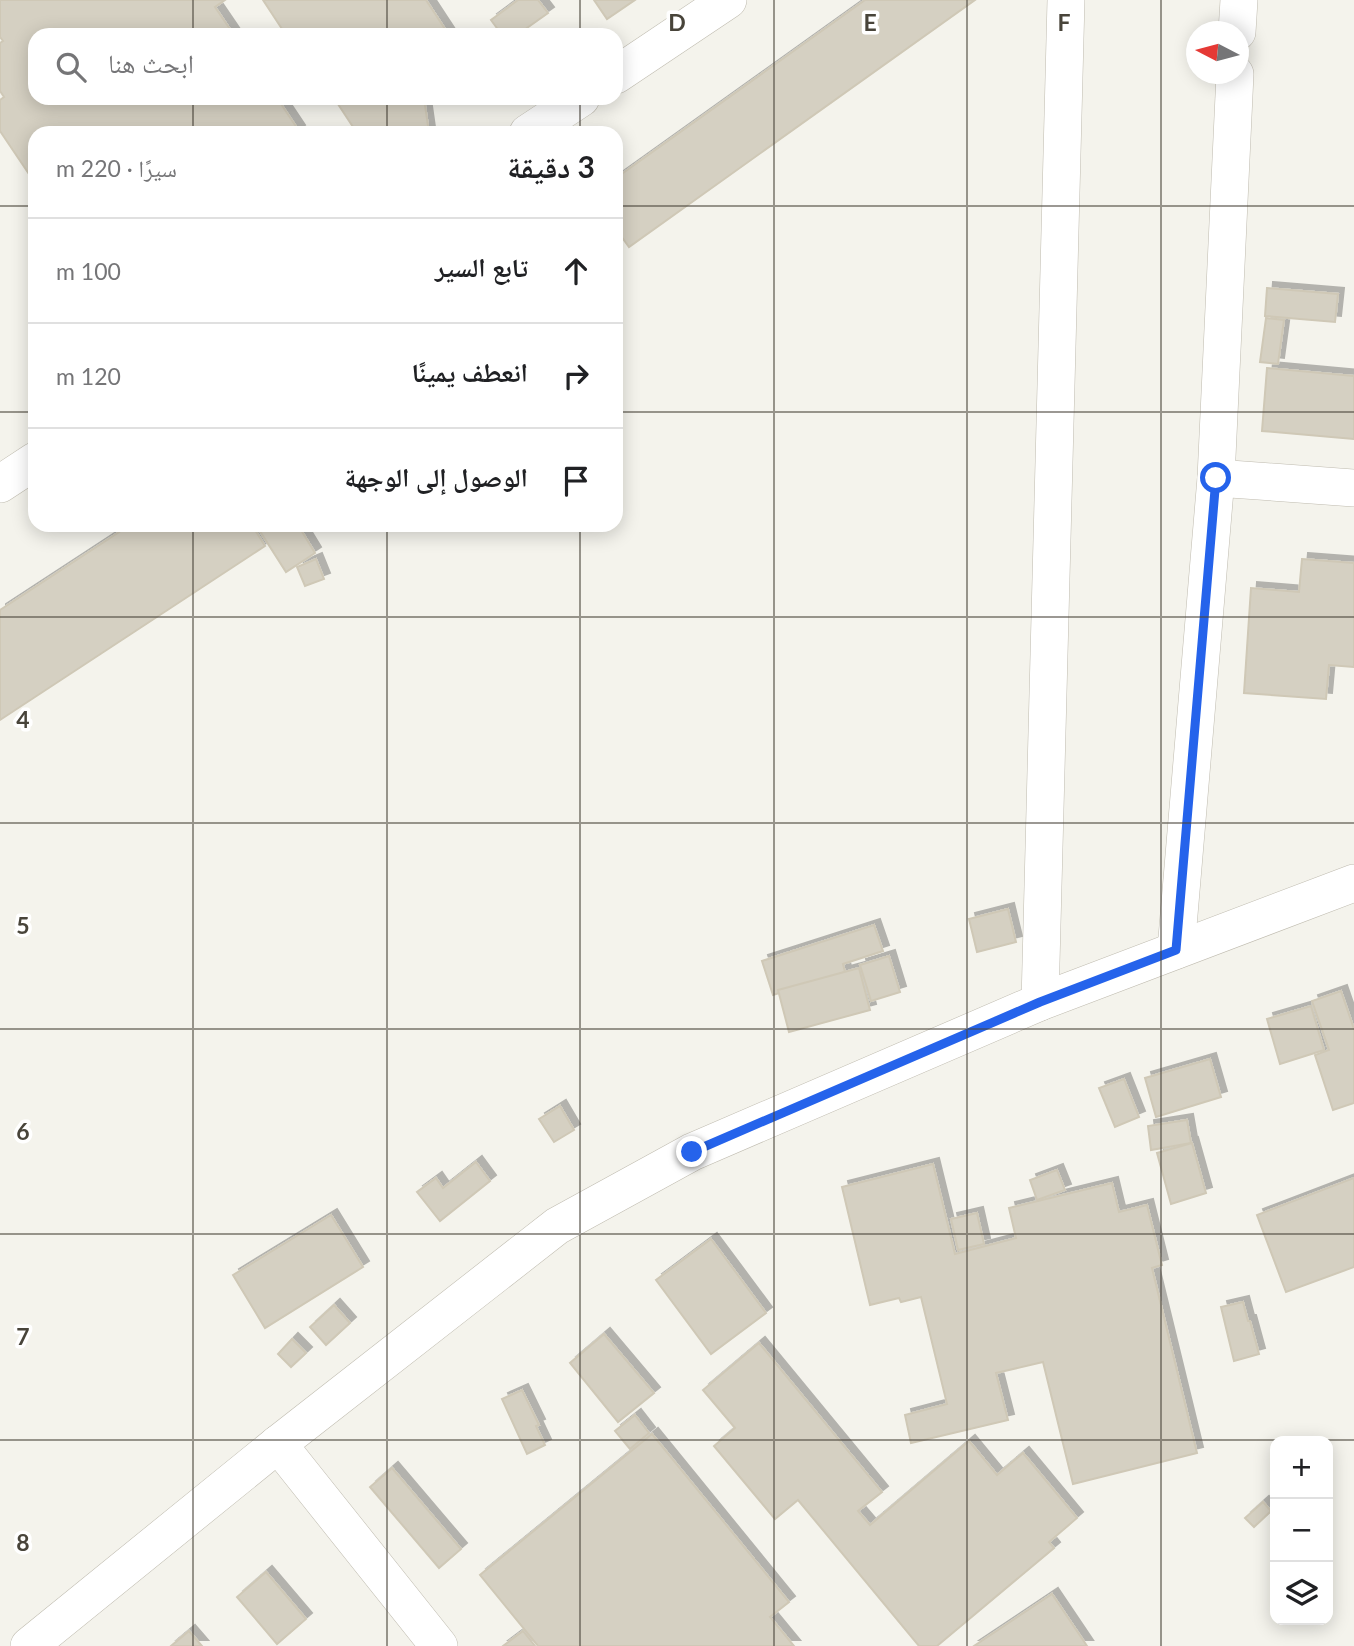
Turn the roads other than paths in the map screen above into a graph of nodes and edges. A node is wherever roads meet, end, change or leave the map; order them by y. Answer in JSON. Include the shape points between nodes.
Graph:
{"nodes":[{"id":1,"x":729,"y":0,"type":"edge"},
{"id":2,"x":1066,"y":0,"type":"edge"},
{"id":3,"x":1239,"y":0,"type":"edge"},
{"id":4,"x":1238,"y":21,"type":"edge"},
{"id":5,"x":623,"y":70,"type":"edge"},
{"id":6,"x":1235,"y":84,"type":"edge"},
{"id":7,"x":570,"y":105,"type":"edge"},
{"id":8,"x":539,"y":126,"type":"edge"},
{"id":9,"x":28,"y":466,"type":"edge"},
{"id":10,"x":1216,"y":478,"type":"junction"},
{"id":11,"x":0,"y":484,"type":"edge"},
{"id":12,"x":1354,"y":488,"type":"edge"},
{"id":13,"x":1354,"y":883,"type":"edge"},
{"id":14,"x":1176,"y":950,"type":"junction"},
{"id":15,"x":1040,"y":1002,"type":"junction"},
{"id":16,"x":278,"y":1444,"type":"junction"},
{"id":17,"x":29,"y":1646,"type":"edge"},
{"id":18,"x":439,"y":1646,"type":"edge"}],
"edges":[{"from":1,"to":5,"type":"street"},
{"from":2,"to":15,"type":"street"},
{"from":3,"to":4,"type":"street"},
{"from":6,"to":10,"type":"street"},
{"from":7,"to":8,"type":"street"},
{"from":9,"to":11,"type":"street"},
{"from":10,"to":12,"type":"street"},
{"from":10,"to":14,"type":"street"},
{"from":13,"to":14,"type":"street"},
{"from":14,"to":15,"type":"street"},
{"from":15,"to":16,"type":"street","via":[[692,1152],[557,1226]]},
{"from":16,"to":17,"type":"street"},
{"from":16,"to":18,"type":"street"}]}
